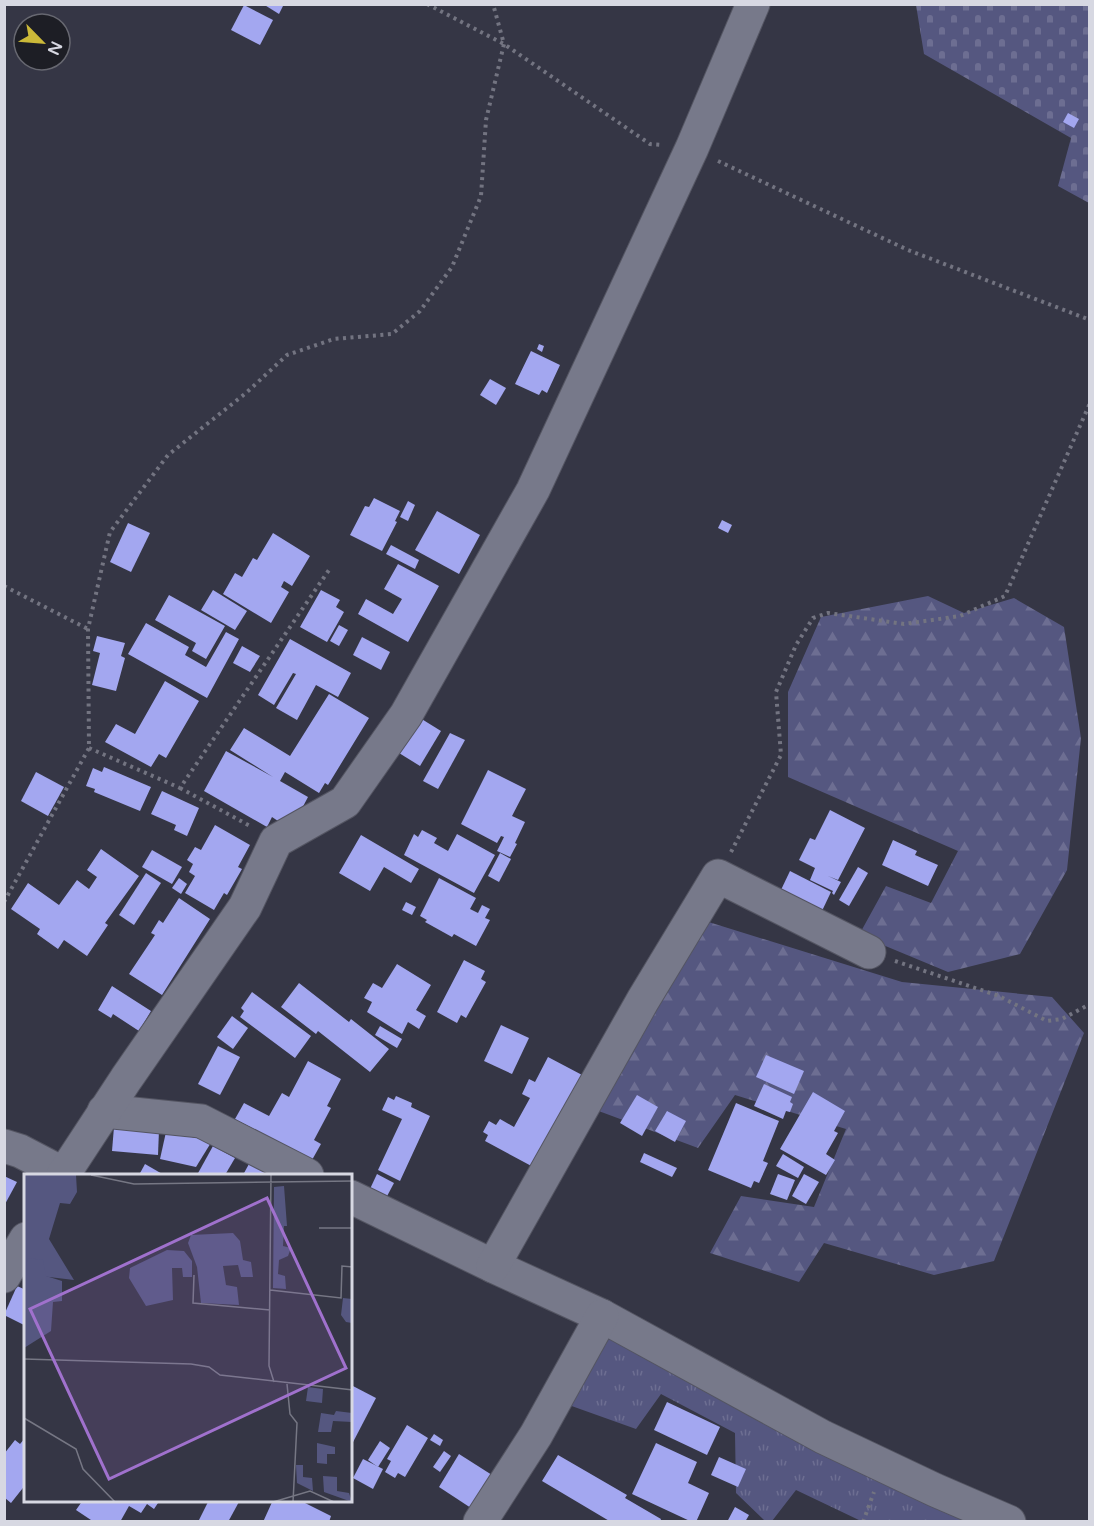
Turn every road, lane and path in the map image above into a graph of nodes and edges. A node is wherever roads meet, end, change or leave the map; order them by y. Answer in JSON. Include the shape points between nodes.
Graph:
{"nodes":[{"id":1,"x":427,"y":4,"type":"edge"},
{"id":2,"x":493,"y":4,"type":"edge"},
{"id":3,"x":753,"y":4,"type":"edge"},
{"id":4,"x":504,"y":44,"type":"junction"},
{"id":5,"x":692,"y":148,"type":"junction"},
{"id":6,"x":1089,"y":320,"type":"edge"},
{"id":7,"x":1089,"y":403,"type":"edge"},
{"id":8,"x":331,"y":567,"type":"dead end"},
{"id":9,"x":4,"y":586,"type":"edge"},
{"id":10,"x":88,"y":629,"type":"junction"},
{"id":11,"x":89,"y":748,"type":"junction"},
{"id":12,"x":180,"y":788,"type":"junction"},
{"id":13,"x":276,"y":841,"type":"junction"},
{"id":14,"x":718,"y":876,"type":"junction"},
{"id":15,"x":4,"y":902,"type":"edge"},
{"id":16,"x":869,"y":952,"type":"joint"},
{"id":17,"x":1089,"y":1004,"type":"edge"},
{"id":18,"x":104,"y":1111,"type":"junction"},
{"id":19,"x":4,"y":1146,"type":"edge"},
{"id":20,"x":63,"y":1174,"type":"edge"},
{"id":21,"x":305,"y":1174,"type":"edge"},
{"id":22,"x":352,"y":1197,"type":"edge"},
{"id":23,"x":24,"y":1242,"type":"edge"},
{"id":24,"x":493,"y":1266,"type":"junction"},
{"id":25,"x":4,"y":1276,"type":"edge"},
{"id":26,"x":602,"y":1316,"type":"junction"},
{"id":27,"x":480,"y":1521,"type":"edge"},
{"id":28,"x":1009,"y":1521,"type":"edge"}],
"edges":[{"from":1,"to":4,"type":"path"},
{"from":2,"to":4,"type":"path"},
{"from":3,"to":5,"type":"street"},
{"from":4,"to":5,"type":"path","via":[[650,144]]},
{"from":4,"to":10,"type":"path","via":[[486,120],[481,196],[452,267],[420,311],[392,334],[334,339],[287,355],[168,455],[110,532]]},
{"from":5,"to":6,"type":"path","via":[[908,250]]},
{"from":5,"to":13,"type":"street","via":[[532,490],[406,715],[345,802]]},
{"from":7,"to":14,"type":"path","via":[[1005,596],[960,616],[904,624],[828,613],[813,618],[796,645],[776,692],[781,755]]},
{"from":8,"to":12,"type":"path"},
{"from":9,"to":10,"type":"path"},
{"from":10,"to":11,"type":"path"},
{"from":11,"to":12,"type":"path"},
{"from":11,"to":15,"type":"path"},
{"from":12,"to":13,"type":"path"},
{"from":13,"to":18,"type":"street","via":[[245,907]]},
{"from":14,"to":16,"type":"street"},
{"from":14,"to":24,"type":"street"},
{"from":16,"to":17,"type":"path","via":[[999,996],[1047,1021],[1062,1019]]},
{"from":18,"to":20,"type":"street"},
{"from":18,"to":21,"type":"street","via":[[201,1121]]},
{"from":19,"to":20,"type":"street"},
{"from":22,"to":24,"type":"street"},
{"from":23,"to":25,"type":"street"},
{"from":24,"to":26,"type":"street"},
{"from":26,"to":27,"type":"street","via":[[536,1435]]},
{"from":26,"to":28,"type":"street","via":[[823,1437]]}]}
